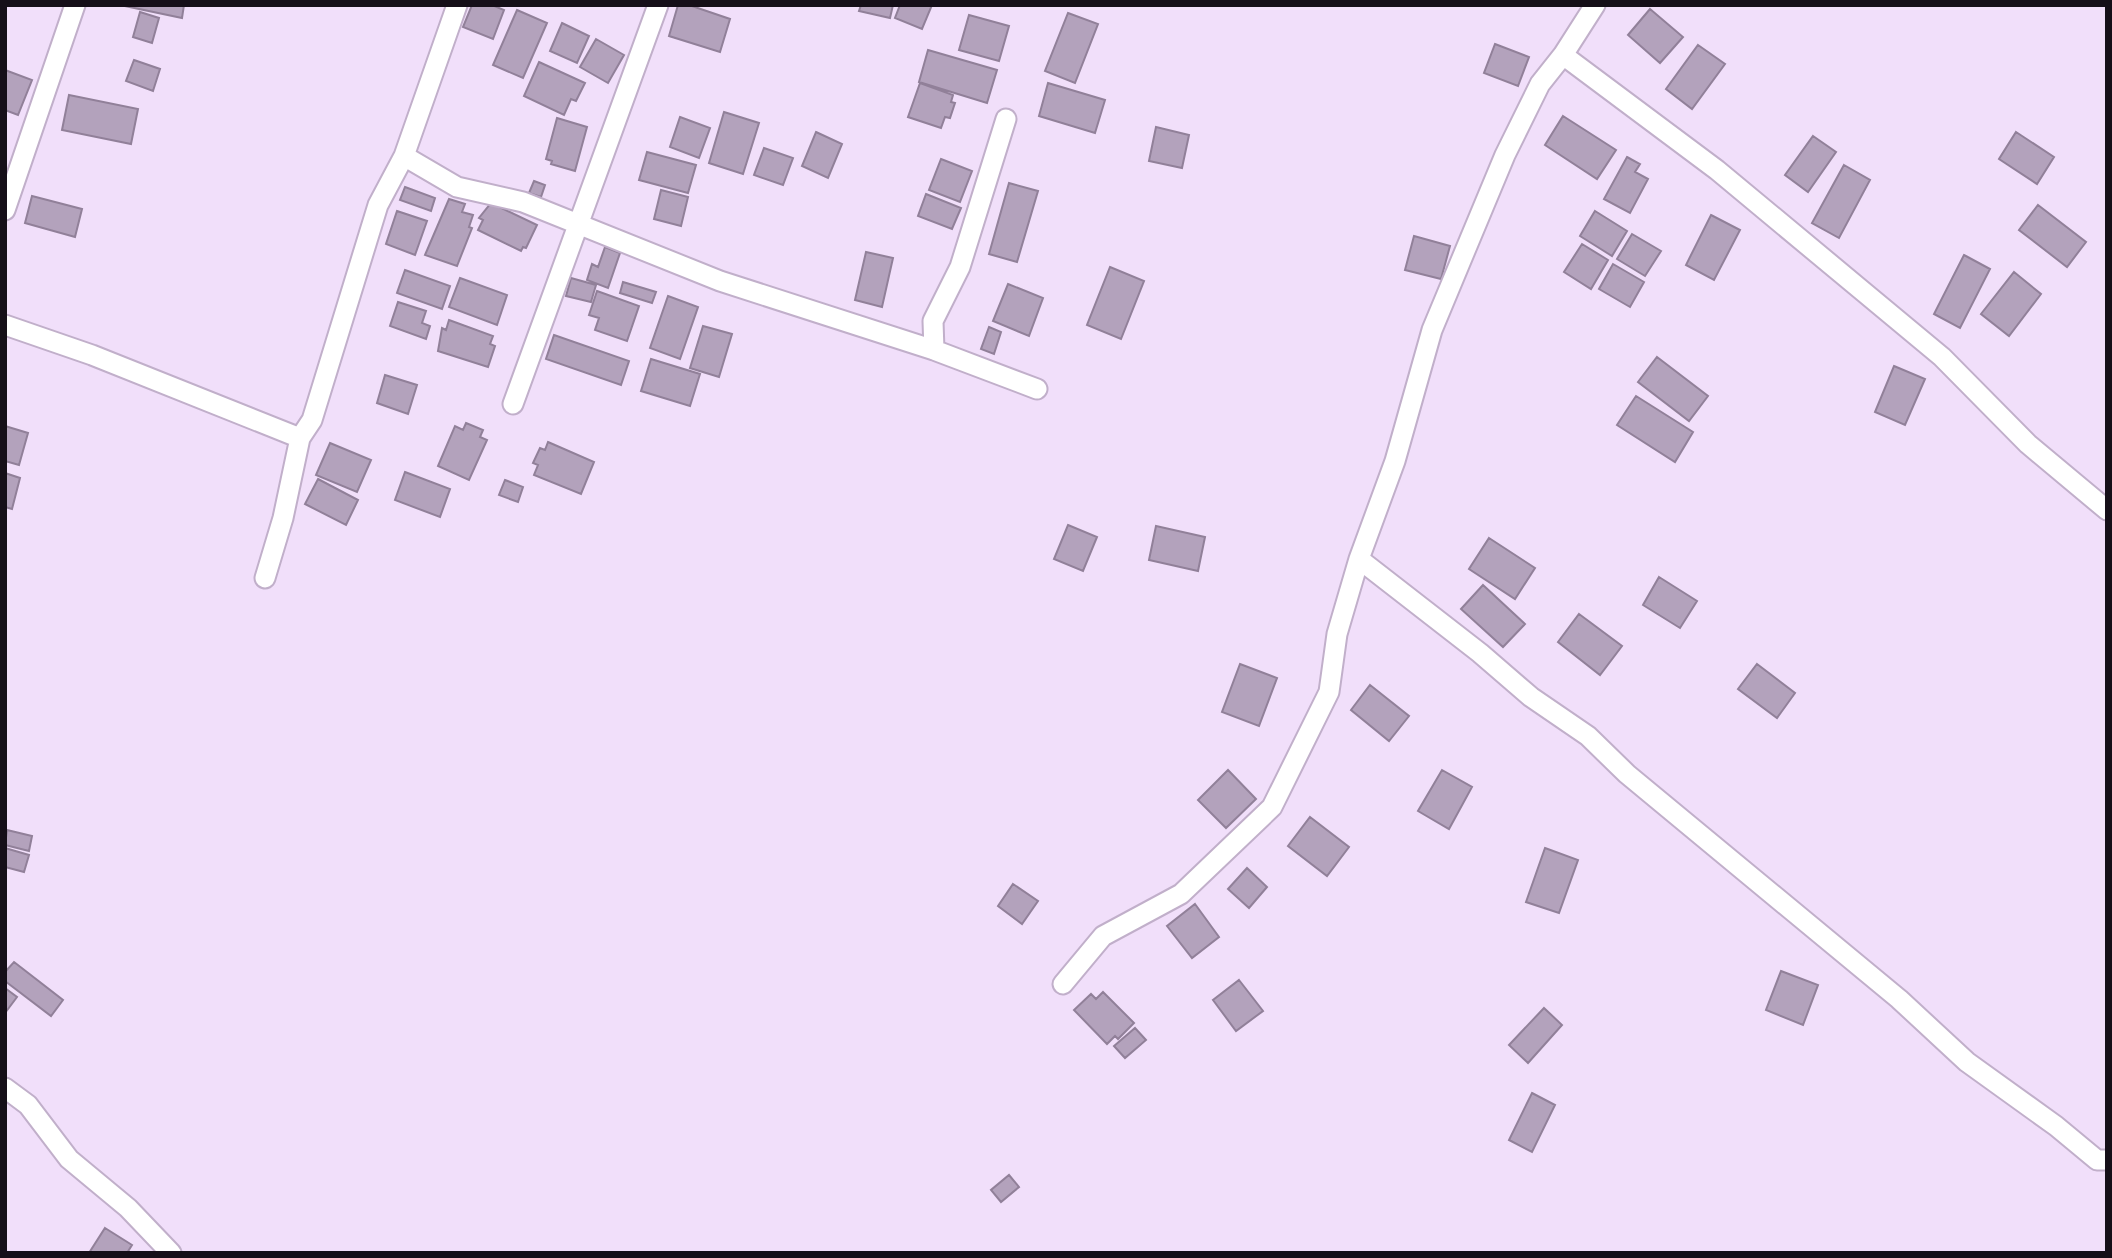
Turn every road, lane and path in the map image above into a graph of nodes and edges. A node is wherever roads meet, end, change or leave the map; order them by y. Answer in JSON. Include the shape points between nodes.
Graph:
{"nodes":[{"id":1,"x":75,"y":5,"type":"edge"},
{"id":2,"x":457,"y":5,"type":"edge"},
{"id":3,"x":658,"y":5,"type":"edge"},
{"id":4,"x":1595,"y":5,"type":"edge"},
{"id":5,"x":1563,"y":55,"type":"junction"},
{"id":6,"x":1006,"y":119,"type":"dead end"},
{"id":7,"x":404,"y":156,"type":"junction"},
{"id":8,"x":5,"y":210,"type":"edge"},
{"id":9,"x":578,"y":223,"type":"junction"},
{"id":10,"x":5,"y":325,"type":"edge"},
{"id":11,"x":934,"y":350,"type":"junction"},
{"id":12,"x":1037,"y":389,"type":"dead end"},
{"id":13,"x":513,"y":404,"type":"dead end"},
{"id":14,"x":300,"y":438,"type":"junction"},
{"id":15,"x":2107,"y":510,"type":"edge"},
{"id":16,"x":1359,"y":559,"type":"junction"},
{"id":17,"x":265,"y":578,"type":"dead end"},
{"id":18,"x":1063,"y":984,"type":"dead end"},
{"id":19,"x":5,"y":1087,"type":"edge"},
{"id":20,"x":2107,"y":1160,"type":"edge"},
{"id":21,"x":171,"y":1253,"type":"edge"}],
"edges":[{"from":1,"to":8,"type":"street"},
{"from":2,"to":7,"type":"street"},
{"from":3,"to":9,"type":"street"},
{"from":4,"to":5,"type":"street"},
{"from":5,"to":15,"type":"street","via":[[1717,170],[1942,357],[2028,444]]},
{"from":5,"to":16,"type":"street","via":[[1540,85],[1505,155],[1432,330],[1395,461]]},
{"from":6,"to":11,"type":"street","via":[[960,267],[933,321]]},
{"from":7,"to":9,"type":"street","via":[[457,187],[523,202]]},
{"from":7,"to":14,"type":"street","via":[[378,205],[312,420]]},
{"from":9,"to":11,"type":"street","via":[[720,281]]},
{"from":9,"to":13,"type":"street"},
{"from":10,"to":14,"type":"street"},
{"from":11,"to":12,"type":"street"},
{"from":14,"to":17,"type":"street"},
{"from":16,"to":18,"type":"street","via":[[1337,634],[1329,692],[1272,807],[1181,894],[1103,936]]},
{"from":16,"to":20,"type":"street","via":[[1531,697],[1588,736],[1968,1062],[2097,1160]]},
{"from":19,"to":21,"type":"street","via":[[28,1105],[69,1159],[128,1208]]}]}
